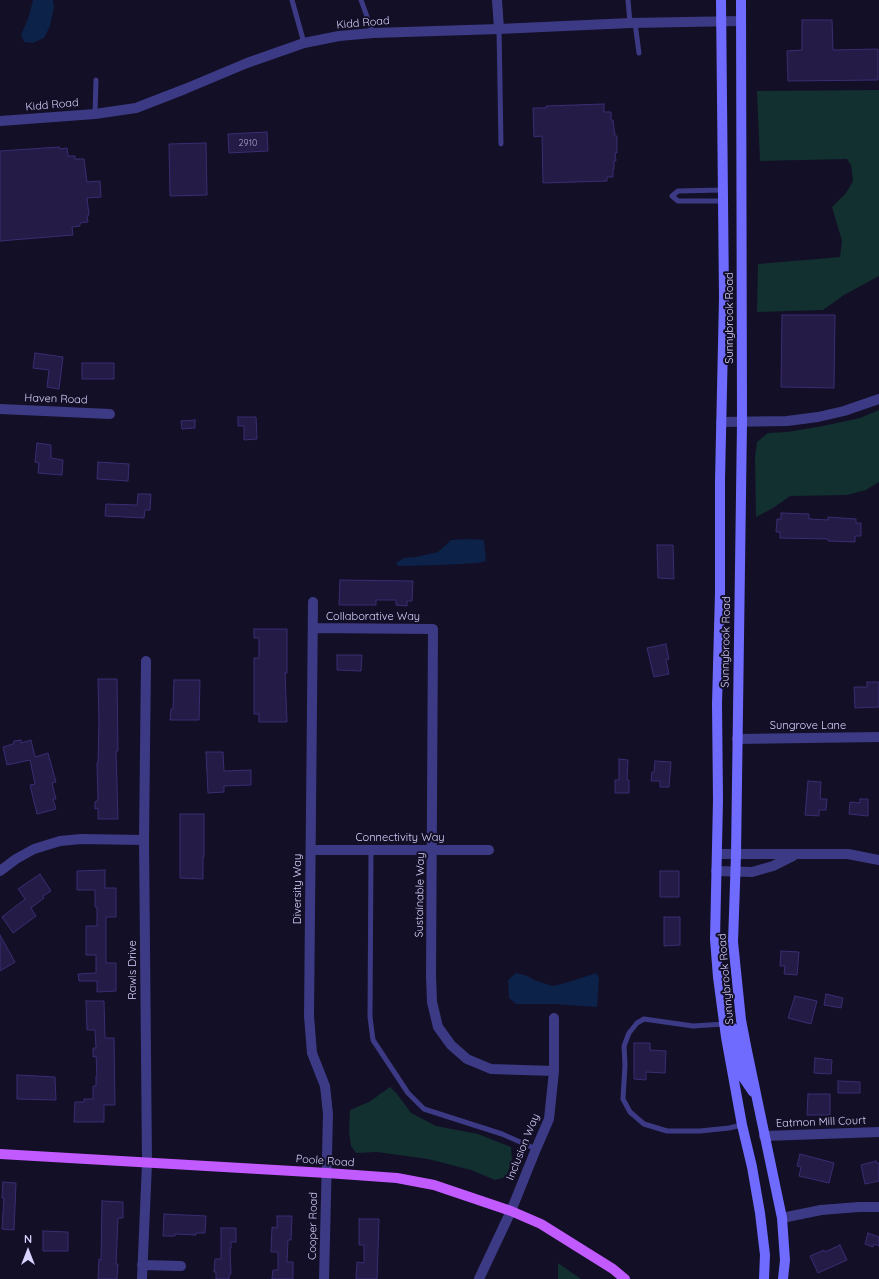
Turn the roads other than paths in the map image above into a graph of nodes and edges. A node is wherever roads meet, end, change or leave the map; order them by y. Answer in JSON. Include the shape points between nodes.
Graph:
{"nodes":[{"id":1,"x":292,"y":0,"type":"edge"},
{"id":2,"x":361,"y":0,"type":"edge"},
{"id":3,"x":497,"y":0,"type":"edge"},
{"id":4,"x":628,"y":0,"type":"edge"},
{"id":5,"x":721,"y":0,"type":"edge"},
{"id":6,"x":741,"y":0,"type":"edge"},
{"id":7,"x":721,"y":21,"type":"junction"},
{"id":8,"x":741,"y":21,"type":"junction"},
{"id":9,"x":633,"y":23,"type":"junction"},
{"id":10,"x":498,"y":29,"type":"junction"},
{"id":11,"x":373,"y":33,"type":"junction"},
{"id":12,"x":304,"y":43,"type":"junction"},
{"id":13,"x":639,"y":52,"type":"dead end"},
{"id":14,"x":96,"y":80,"type":"dead end"},
{"id":15,"x":95,"y":114,"type":"junction"},
{"id":16,"x":0,"y":121,"type":"edge"},
{"id":17,"x":501,"y":144,"type":"dead end"},
{"id":18,"x":723,"y":190,"type":"junction"},
{"id":19,"x":723,"y":201,"type":"junction"},
{"id":20,"x":879,"y":399,"type":"edge"},
{"id":21,"x":0,"y":409,"type":"edge"},
{"id":22,"x":110,"y":414,"type":"dead end"},
{"id":23,"x":721,"y":422,"type":"junction"},
{"id":24,"x":742,"y":422,"type":"junction"},
{"id":25,"x":313,"y":602,"type":"dead end"},
{"id":26,"x":313,"y":628,"type":"junction"},
{"id":27,"x":434,"y":629,"type":"joint"},
{"id":28,"x":146,"y":661,"type":"dead end"},
{"id":29,"x":879,"y":737,"type":"edge"},
{"id":30,"x":737,"y":738,"type":"junction"},
{"id":31,"x":144,"y":840,"type":"junction"},
{"id":32,"x":311,"y":850,"type":"junction"},
{"id":33,"x":371,"y":850,"type":"junction"},
{"id":34,"x":432,"y":850,"type":"junction"},
{"id":35,"x":489,"y":850,"type":"dead end"},
{"id":36,"x":717,"y":854,"type":"junction"},
{"id":37,"x":736,"y":855,"type":"junction"},
{"id":38,"x":796,"y":855,"type":"junction"},
{"id":39,"x":879,"y":860,"type":"edge"},
{"id":40,"x":0,"y":871,"type":"edge"},
{"id":41,"x":716,"y":871,"type":"junction"},
{"id":42,"x":735,"y":872,"type":"junction"},
{"id":43,"x":554,"y":1018,"type":"dead end"},
{"id":44,"x":724,"y":1024,"type":"junction"},
{"id":45,"x":554,"y":1071,"type":"junction"},
{"id":46,"x":756,"y":1098,"type":"junction"},
{"id":47,"x":742,"y":1125,"type":"junction"},
{"id":48,"x":879,"y":1132,"type":"edge"},
{"id":49,"x":764,"y":1136,"type":"junction"},
{"id":50,"x":536,"y":1149,"type":"junction"},
{"id":51,"x":0,"y":1154,"type":"edge"},
{"id":52,"x":147,"y":1163,"type":"junction"},
{"id":53,"x":327,"y":1173,"type":"junction"},
{"id":54,"x":879,"y":1207,"type":"edge"},
{"id":55,"x":511,"y":1210,"type":"junction"},
{"id":56,"x":782,"y":1218,"type":"junction"},
{"id":57,"x":142,"y":1265,"type":"junction"},
{"id":58,"x":181,"y":1266,"type":"dead end"},
{"id":59,"x":142,"y":1279,"type":"edge"},
{"id":60,"x":324,"y":1279,"type":"edge"},
{"id":61,"x":479,"y":1279,"type":"edge"},
{"id":62,"x":625,"y":1279,"type":"edge"},
{"id":63,"x":764,"y":1279,"type":"edge"},
{"id":64,"x":783,"y":1279,"type":"edge"}],
"edges":[{"from":1,"to":12,"type":"lane"},
{"from":2,"to":11,"type":"lane"},
{"from":3,"to":10,"type":"street"},
{"from":4,"to":9,"type":"lane"},
{"from":5,"to":7,"type":"main road","name":"Sunnybrook Road"},
{"from":6,"to":8,"type":"main road","name":"Sunnybrook Road"},
{"from":7,"to":8,"type":"street","name":"Kidd Road"},
{"from":7,"to":9,"type":"street","name":"Kidd Road"},
{"from":7,"to":18,"type":"main road","name":"Sunnybrook Road"},
{"from":8,"to":24,"type":"main road","name":"Sunnybrook Road"},
{"from":9,"to":10,"type":"street","name":"Kidd Road"},
{"from":9,"to":13,"type":"lane"},
{"from":10,"to":11,"type":"street","name":"Kidd Road"},
{"from":10,"to":17,"type":"lane"},
{"from":11,"to":12,"type":"street","name":"Kidd Road"},
{"from":12,"to":15,"type":"street","name":"Kidd Road","via":[[136,108]]},
{"from":14,"to":15,"type":"lane"},
{"from":15,"to":16,"type":"street","name":"Kidd Road"},
{"from":18,"to":19,"type":"main road","name":"Sunnybrook Road"},
{"from":18,"to":19,"type":"lane","via":[[678,191],[672,196],[678,201]]},
{"from":19,"to":23,"type":"main road","name":"Sunnybrook Road"},
{"from":20,"to":24,"type":"street","via":[[818,417],[788,421]]},
{"from":21,"to":22,"type":"street","name":"Haven Road"},
{"from":23,"to":24,"type":"street"},
{"from":23,"to":36,"type":"main road","name":"Sunnybrook Road"},
{"from":24,"to":30,"type":"main road","name":"Sunnybrook Road"},
{"from":25,"to":26,"type":"street","name":"Diversity Way"},
{"from":26,"to":27,"type":"street","name":"Collaborative Way"},
{"from":26,"to":32,"type":"street","name":"Diversity Way"},
{"from":27,"to":34,"type":"street","name":"Sustainable Way"},
{"from":28,"to":31,"type":"street","name":"Rawls Drive"},
{"from":29,"to":30,"type":"street","name":"Sungrove Lane"},
{"from":30,"to":37,"type":"main road","name":"Sunnybrook Road"},
{"from":31,"to":40,"type":"street","via":[[60,841],[34,849]]},
{"from":31,"to":52,"type":"street","name":"Rawls Drive"},
{"from":32,"to":33,"type":"street","name":"Connectivity Way"},
{"from":32,"to":53,"type":"street","name":"Diversity Way","via":[[309,1016],[312,1053],[325,1086],[328,1114]]},
{"from":33,"to":34,"type":"street","name":"Connectivity Way"},
{"from":33,"to":50,"type":"lane","via":[[370,1017],[373,1040],[408,1093],[424,1109],[502,1134]]},
{"from":34,"to":35,"type":"street","name":"Connectivity Way"},
{"from":34,"to":45,"type":"street","name":"Sustainable Way","via":[[431,983],[438,1027],[451,1046],[467,1059],[491,1069]]},
{"from":36,"to":37,"type":"street"},
{"from":36,"to":41,"type":"main road","name":"Sunnybrook Road"},
{"from":37,"to":38,"type":"street"},
{"from":37,"to":42,"type":"main road","name":"Sunnybrook Road"},
{"from":38,"to":39,"type":"street","via":[[848,854]]},
{"from":38,"to":42,"type":"street","via":[[752,872]]},
{"from":41,"to":42,"type":"street"},
{"from":41,"to":44,"type":"main road","name":"Sunnybrook Road","via":[[715,939]]},
{"from":42,"to":46,"type":"main road","name":"Sunnybrook Road","via":[[735,965],[741,1020]]},
{"from":43,"to":45,"type":"street","name":"Inclusion Way"},
{"from":44,"to":46,"type":"main road","via":[[733,1028],[742,1076]]},
{"from":44,"to":47,"type":"main road","name":"Sunnybrook Road"},
{"from":44,"to":47,"type":"lane","via":[[693,1026],[644,1019],[637,1023],[629,1033],[624,1046],[623,1099],[630,1112],[644,1124],[667,1132],[700,1132]]},
{"from":45,"to":50,"type":"street","name":"Inclusion Way","via":[[549,1119]]},
{"from":46,"to":49,"type":"main road","name":"Sunnybrook Road"},
{"from":47,"to":63,"type":"main road","name":"Sunnybrook Road","via":[[760,1212],[766,1255]]},
{"from":48,"to":49,"type":"street","name":"Eatmon Mill Court"},
{"from":49,"to":56,"type":"main road","name":"Sunnybrook Road"},
{"from":50,"to":55,"type":"street","name":"Inclusion Way"},
{"from":51,"to":52,"type":"main road","name":"Poole Road"},
{"from":52,"to":53,"type":"main road","name":"Poole Road"},
{"from":52,"to":57,"type":"street","name":"Rawls Drive"},
{"from":53,"to":55,"type":"main road","name":"Poole Road","via":[[397,1178],[434,1185]]},
{"from":53,"to":60,"type":"street","name":"Cooper Road"},
{"from":54,"to":56,"type":"street","via":[[821,1210]]},
{"from":55,"to":61,"type":"street","name":"Inclusion Way"},
{"from":55,"to":62,"type":"main road","name":"Poole Road","via":[[568,1240]]},
{"from":56,"to":64,"type":"main road","name":"Sunnybrook Road","via":[[785,1260]]},
{"from":57,"to":58,"type":"street"},
{"from":57,"to":59,"type":"street","name":"Rawls Drive"}]}
